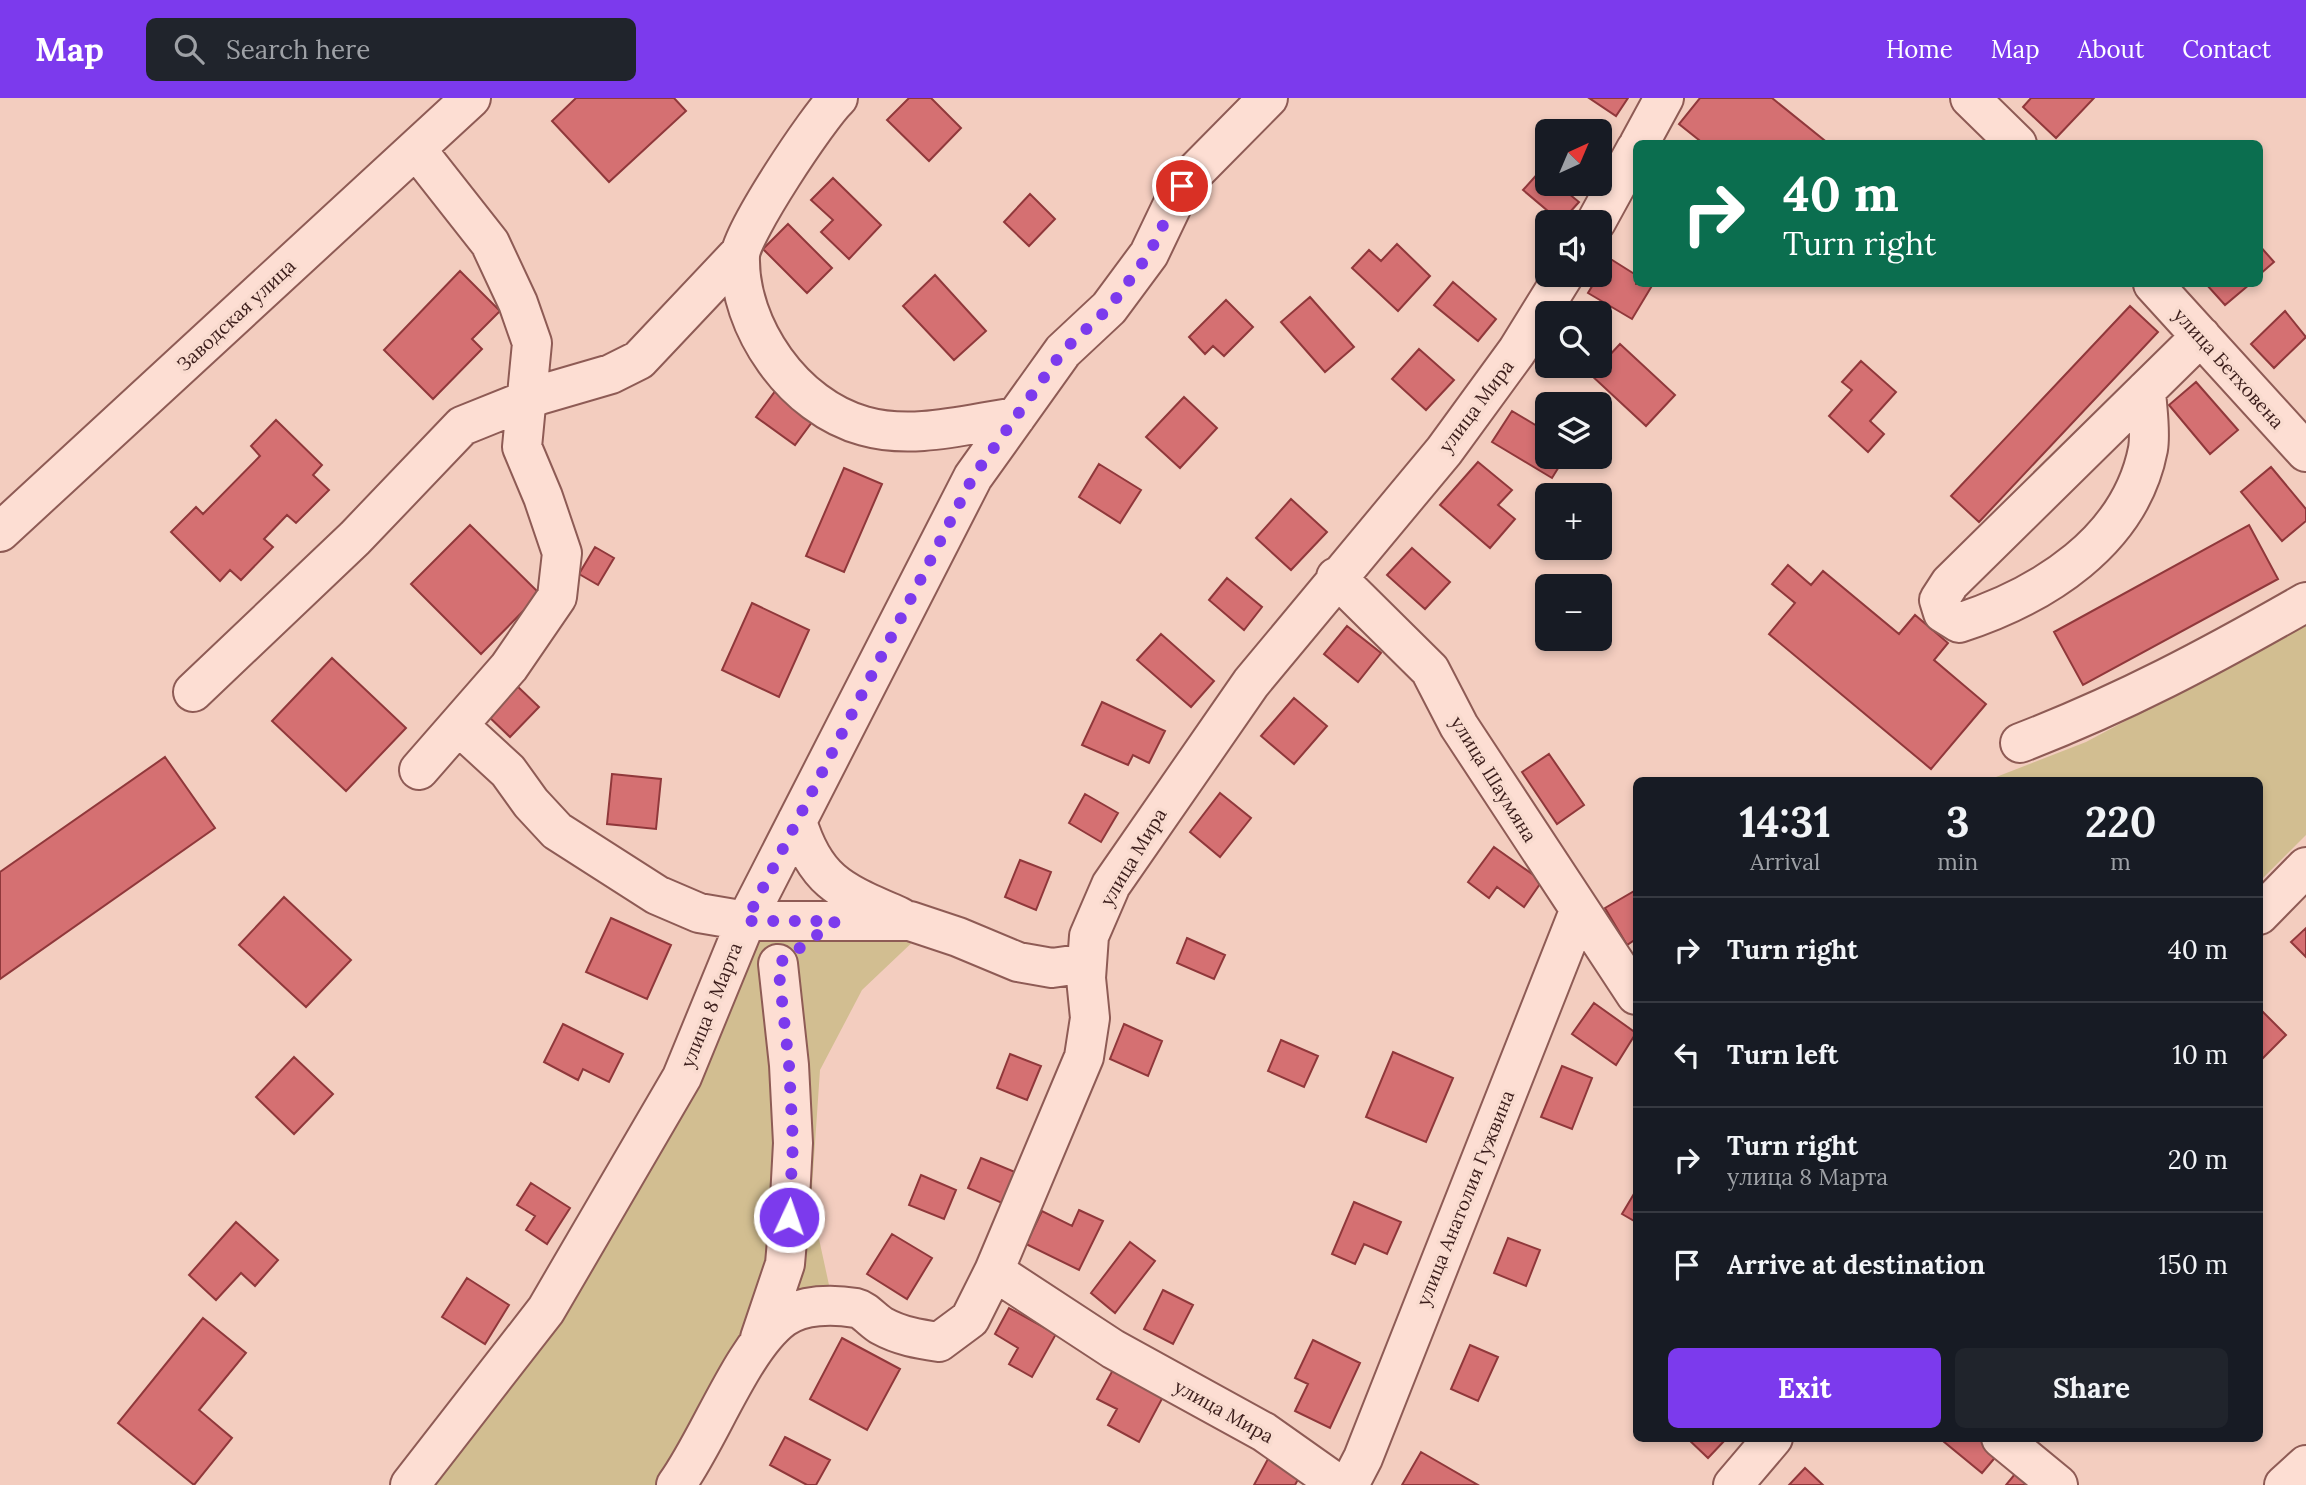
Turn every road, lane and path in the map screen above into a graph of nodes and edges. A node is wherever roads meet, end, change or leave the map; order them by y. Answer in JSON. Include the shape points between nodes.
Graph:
{"nodes":[{"id":1,"x":471,"y":98,"type":"edge"},
{"id":2,"x":1268,"y":98,"type":"edge"},
{"id":3,"x":1664,"y":98,"type":"edge"},
{"id":4,"x":1970,"y":98,"type":"edge"},
{"id":5,"x":829,"y":101,"type":"edge"},
{"id":6,"x":1641,"y":140,"type":"edge"},
{"id":7,"x":2013,"y":140,"type":"edge"},
{"id":8,"x":416,"y":149,"type":"junction"},
{"id":9,"x":1633,"y":154,"type":"edge"},
{"id":10,"x":1603,"y":210,"type":"edge"},
{"id":11,"x":740,"y":253,"type":"junction"},
{"id":12,"x":1557,"y":287,"type":"edge"},
{"id":13,"x":2156,"y":287,"type":"edge"},
{"id":14,"x":2201,"y":336,"type":"junction"},
{"id":15,"x":2146,"y":390,"type":"junction"},
{"id":16,"x":528,"y":400,"type":"junction"},
{"id":17,"x":1016,"y":416,"type":"junction"},
{"id":18,"x":2306,"y":452,"type":"edge"},
{"id":19,"x":0,"y":532,"type":"edge"},
{"id":20,"x":1336,"y":578,"type":"junction"},
{"id":21,"x":2306,"y":602,"type":"edge"},
{"id":22,"x":193,"y":692,"type":"dead end"},
{"id":23,"x":459,"y":726,"type":"junction"},
{"id":24,"x":2020,"y":743,"type":"dead end"},
{"id":25,"x":419,"y":770,"type":"dead end"},
{"id":26,"x":797,"y":821,"type":"junction"},
{"id":27,"x":2306,"y":867,"type":"edge"},
{"id":28,"x":1579,"y":911,"type":"junction"},
{"id":29,"x":2263,"y":911,"type":"edge"},
{"id":30,"x":746,"y":921,"type":"junction"},
{"id":31,"x":836,"y":921,"type":"junction"},
{"id":32,"x":909,"y":921,"type":"junction"},
{"id":33,"x":1087,"y":963,"type":"junction"},
{"id":34,"x":778,"y":964,"type":"junction"},
{"id":35,"x":1633,"y":991,"type":"edge"},
{"id":36,"x":705,"y":1020,"type":"junction"},
{"id":37,"x":994,"y":1271,"type":"junction"},
{"id":38,"x":760,"y":1338,"type":"junction"},
{"id":39,"x":1770,"y":1442,"type":"edge"},
{"id":40,"x":2006,"y":1442,"type":"edge"},
{"id":41,"x":2306,"y":1465,"type":"edge"},
{"id":42,"x":410,"y":1485,"type":"edge"},
{"id":43,"x":676,"y":1485,"type":"edge"},
{"id":44,"x":1339,"y":1485,"type":"edge"},
{"id":45,"x":1349,"y":1485,"type":"edge"},
{"id":46,"x":1733,"y":1485,"type":"edge"},
{"id":47,"x":2058,"y":1485,"type":"edge"},
{"id":48,"x":2284,"y":1485,"type":"edge"}],
"edges":[{"from":1,"to":8,"type":"street","name":"Заводская улица"},
{"from":2,"to":17,"type":"street","name":"улица 8 Марта","via":[[1182,186],[1149,254],[1109,308],[1063,351]]},
{"from":3,"to":6,"type":"street"},
{"from":4,"to":7,"type":"street"},
{"from":5,"to":11,"type":"street"},
{"from":8,"to":16,"type":"street","via":[[490,243],[518,303],[532,343]]},
{"from":8,"to":19,"type":"street","name":"Заводская улица"},
{"from":9,"to":10,"type":"street"},
{"from":11,"to":16,"type":"street","via":[[639,360],[611,374]]},
{"from":11,"to":17,"type":"street","via":[[756,331],[798,386],[825,408],[862,426],[907,433]]},
{"from":12,"to":20,"type":"street","name":"улица Мира","via":[[1517,351],[1444,451]]},
{"from":13,"to":14,"type":"street","name":"улица Бетховена"},
{"from":14,"to":15,"type":"street"},
{"from":14,"to":18,"type":"street","name":"улица Бетховена"},
{"from":15,"to":15,"type":"street","via":[[2148,447],[2139,480],[2120,518],[2092,551],[2031,592],[1979,616],[1959,623],[1942,613],[1940,600],[1950,583]]},
{"from":16,"to":22,"type":"street","via":[[463,426],[355,538]]},
{"from":16,"to":23,"type":"street","via":[[522,447],[562,553],[557,597],[509,667]]},
{"from":17,"to":26,"type":"street","name":"улица 8 Марта","via":[[973,477]]},
{"from":20,"to":28,"type":"street","name":"улица Шаумяна","via":[[1430,670],[1459,726]]},
{"from":20,"to":33,"type":"street","name":"улица Мира","via":[[1251,683],[1111,885],[1089,936]]},
{"from":21,"to":24,"type":"street","via":[[2161,683]]},
{"from":23,"to":25,"type":"street"},
{"from":23,"to":30,"type":"street","via":[[508,771],[558,831],[657,895],[699,913]]},
{"from":26,"to":30,"type":"street","name":"улица 8 Марта"},
{"from":26,"to":32,"type":"street","via":[[807,852],[834,884]]},
{"from":27,"to":29,"type":"street"},
{"from":28,"to":35,"type":"street","name":"улица Шаумяна"},
{"from":28,"to":45,"type":"street","name":"улица Анатолия Гужвина"},
{"from":30,"to":31,"type":"street"},
{"from":30,"to":36,"type":"street","name":"улица 8 Марта"},
{"from":31,"to":32,"type":"street"},
{"from":31,"to":34,"type":"street"},
{"from":32,"to":33,"type":"street","via":[[1018,962],[1052,968]]},
{"from":33,"to":37,"type":"street","name":"улица Мира","via":[[1090,1018],[1084,1057]]},
{"from":34,"to":36,"type":"street"},
{"from":34,"to":38,"type":"street","via":[[793,1143],[785,1264]]},
{"from":36,"to":42,"type":"street","name":"улица 8 Марта","via":[[682,1077],[546,1310]]},
{"from":37,"to":38,"type":"street","via":[[970,1319],[939,1342],[911,1338],[858,1308],[814,1306],[785,1316]]},
{"from":37,"to":44,"type":"street","name":"улица Мира","via":[[1113,1349],[1264,1432]]},
{"from":38,"to":43,"type":"street"},
{"from":39,"to":46,"type":"street"},
{"from":40,"to":47,"type":"street"},
{"from":41,"to":48,"type":"street"}]}
